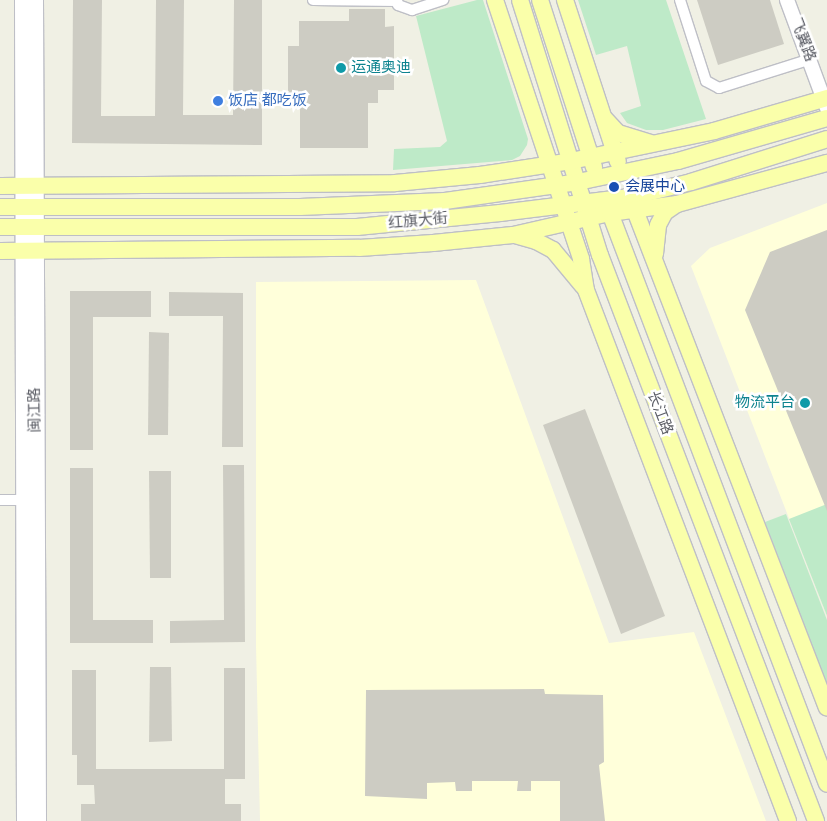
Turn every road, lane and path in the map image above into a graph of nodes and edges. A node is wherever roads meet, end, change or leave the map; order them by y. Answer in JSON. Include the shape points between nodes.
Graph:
{"nodes":[{"id":1,"x":22,"y":0,"type":"edge"},
{"id":2,"x":35,"y":0,"type":"edge"},
{"id":3,"x":313,"y":0,"type":"edge"},
{"id":4,"x":443,"y":0,"type":"edge"},
{"id":5,"x":495,"y":0,"type":"edge"},
{"id":6,"x":520,"y":0,"type":"edge"},
{"id":7,"x":540,"y":0,"type":"edge"},
{"id":8,"x":565,"y":0,"type":"edge"},
{"id":9,"x":680,"y":0,"type":"edge"},
{"id":10,"x":787,"y":0,"type":"edge"},
{"id":11,"x":397,"y":1,"type":"edge"},
{"id":12,"x":811,"y":59,"type":"junction"},
{"id":13,"x":826,"y":101,"type":"edge"},
{"id":14,"x":600,"y":111,"type":"junction"},
{"id":15,"x":533,"y":114,"type":"junction"},
{"id":16,"x":827,"y":118,"type":"edge"},
{"id":17,"x":827,"y":139,"type":"edge"},
{"id":18,"x":657,"y":143,"type":"junction"},
{"id":19,"x":615,"y":153,"type":"junction"},
{"id":20,"x":591,"y":157,"type":"junction"},
{"id":21,"x":571,"y":162,"type":"junction"},
{"id":22,"x":827,"y":163,"type":"edge"},
{"id":23,"x":549,"y":165,"type":"junction"},
{"id":24,"x":513,"y":170,"type":"junction"},
{"id":25,"x":622,"y":173,"type":"junction"},
{"id":26,"x":598,"y":178,"type":"junction"},
{"id":27,"x":578,"y":182,"type":"junction"},
{"id":28,"x":29,"y":185,"type":"junction"},
{"id":29,"x":556,"y":185,"type":"junction"},
{"id":30,"x":0,"y":186,"type":"edge"},
{"id":31,"x":632,"y":203,"type":"junction"},
{"id":32,"x":677,"y":204,"type":"junction"},
{"id":33,"x":563,"y":206,"type":"junction"},
{"id":34,"x":607,"y":206,"type":"junction"},
{"id":35,"x":0,"y":207,"type":"edge"},
{"id":36,"x":28,"y":207,"type":"junction"},
{"id":37,"x":586,"y":210,"type":"junction"},
{"id":38,"x":569,"y":222,"type":"junction"},
{"id":39,"x":0,"y":227,"type":"edge"},
{"id":40,"x":28,"y":227,"type":"junction"},
{"id":41,"x":513,"y":235,"type":"junction"},
{"id":42,"x":0,"y":251,"type":"edge"},
{"id":43,"x":29,"y":251,"type":"junction"},
{"id":44,"x":659,"y":275,"type":"junction"},
{"id":45,"x":586,"y":290,"type":"junction"},
{"id":46,"x":0,"y":500,"type":"edge"},
{"id":47,"x":30,"y":500,"type":"junction"},
{"id":48,"x":827,"y":708,"type":"edge"},
{"id":49,"x":827,"y":784,"type":"edge"},
{"id":50,"x":24,"y":821,"type":"edge"},
{"id":51,"x":38,"y":821,"type":"edge"},
{"id":52,"x":788,"y":821,"type":"edge"},
{"id":53,"x":816,"y":821,"type":"edge"}],
"edges":[{"from":1,"to":28,"type":"main road","name":"闽江路"},
{"from":2,"to":28,"type":"main road","name":"闽江路"},
{"from":3,"to":11,"type":"street"},
{"from":4,"to":11,"type":"street","via":[[412,10],[398,5]]},
{"from":5,"to":15,"type":"main road"},
{"from":6,"to":21,"type":"main road","name":"长江路"},
{"from":7,"to":20,"type":"main road","name":"长江路"},
{"from":8,"to":14,"type":"main road"},
{"from":9,"to":12,"type":"street","via":[[706,81],[719,88]]},
{"from":10,"to":12,"type":"street","name":"飞翼路"},
{"from":12,"to":13,"type":"street","name":"飞翼路"},
{"from":13,"to":18,"type":"main road"},
{"from":14,"to":18,"type":"main road","via":[[618,133],[639,141]]},
{"from":14,"to":19,"type":"main road"},
{"from":15,"to":23,"type":"main road"},
{"from":15,"to":24,"type":"main road","via":[[535,147],[529,158]]},
{"from":16,"to":25,"type":"main road","name":"红旗大街","via":[[719,150]]},
{"from":17,"to":31,"type":"main road","name":"红旗大街"},
{"from":18,"to":19,"type":"main road"},
{"from":19,"to":20,"type":"main road"},
{"from":19,"to":25,"type":"main road"},
{"from":20,"to":21,"type":"main road"},
{"from":20,"to":26,"type":"main road","name":"长江路"},
{"from":21,"to":23,"type":"main road"},
{"from":21,"to":27,"type":"main road","name":"长江路"},
{"from":22,"to":32,"type":"main road","name":"红旗大街"},
{"from":23,"to":24,"type":"main road"},
{"from":23,"to":29,"type":"main road"},
{"from":24,"to":28,"type":"main road","via":[[394,183]]},
{"from":25,"to":26,"type":"main road","name":"红旗大街"},
{"from":25,"to":31,"type":"main road"},
{"from":26,"to":27,"type":"main road","name":"红旗大街"},
{"from":26,"to":34,"type":"main road","name":"长江路"},
{"from":27,"to":29,"type":"main road","name":"红旗大街"},
{"from":27,"to":37,"type":"main road","name":"长江路"},
{"from":28,"to":30,"type":"main road"},
{"from":28,"to":36,"type":"main road","name":"闽江路"},
{"from":29,"to":33,"type":"main road"},
{"from":29,"to":36,"type":"main road","name":"红旗大街","via":[[445,201],[380,205]]},
{"from":31,"to":32,"type":"main road","name":"红旗大街"},
{"from":31,"to":34,"type":"main road","name":"红旗大街"},
{"from":31,"to":44,"type":"main road"},
{"from":32,"to":44,"type":"main road","via":[[665,212],[655,233]]},
{"from":33,"to":37,"type":"main road","name":"红旗大街"},
{"from":33,"to":38,"type":"main road"},
{"from":33,"to":40,"type":"main road","name":"红旗大街","via":[[357,227]]},
{"from":34,"to":37,"type":"main road","name":"红旗大街"},
{"from":34,"to":49,"type":"main road","name":"长江路"},
{"from":35,"to":36,"type":"main road","name":"红旗大街"},
{"from":36,"to":40,"type":"main road","name":"闽江路"},
{"from":37,"to":38,"type":"main road","name":"红旗大街"},
{"from":37,"to":53,"type":"main road","name":"长江路","via":[[603,264]]},
{"from":38,"to":41,"type":"main road","name":"红旗大街"},
{"from":38,"to":45,"type":"main road"},
{"from":39,"to":40,"type":"main road","name":"红旗大街"},
{"from":40,"to":43,"type":"main road","name":"闽江路"},
{"from":41,"to":43,"type":"main road","name":"红旗大街","via":[[359,248]]},
{"from":41,"to":45,"type":"main road","via":[[536,240],[554,250]]},
{"from":42,"to":43,"type":"main road","name":"红旗大街"},
{"from":43,"to":47,"type":"main road","name":"闽江路"},
{"from":44,"to":48,"type":"main road"},
{"from":45,"to":52,"type":"main road"},
{"from":46,"to":47,"type":"street"},
{"from":47,"to":50,"type":"main road","name":"闽江路"},
{"from":47,"to":51,"type":"main road","name":"闽江路"}]}
